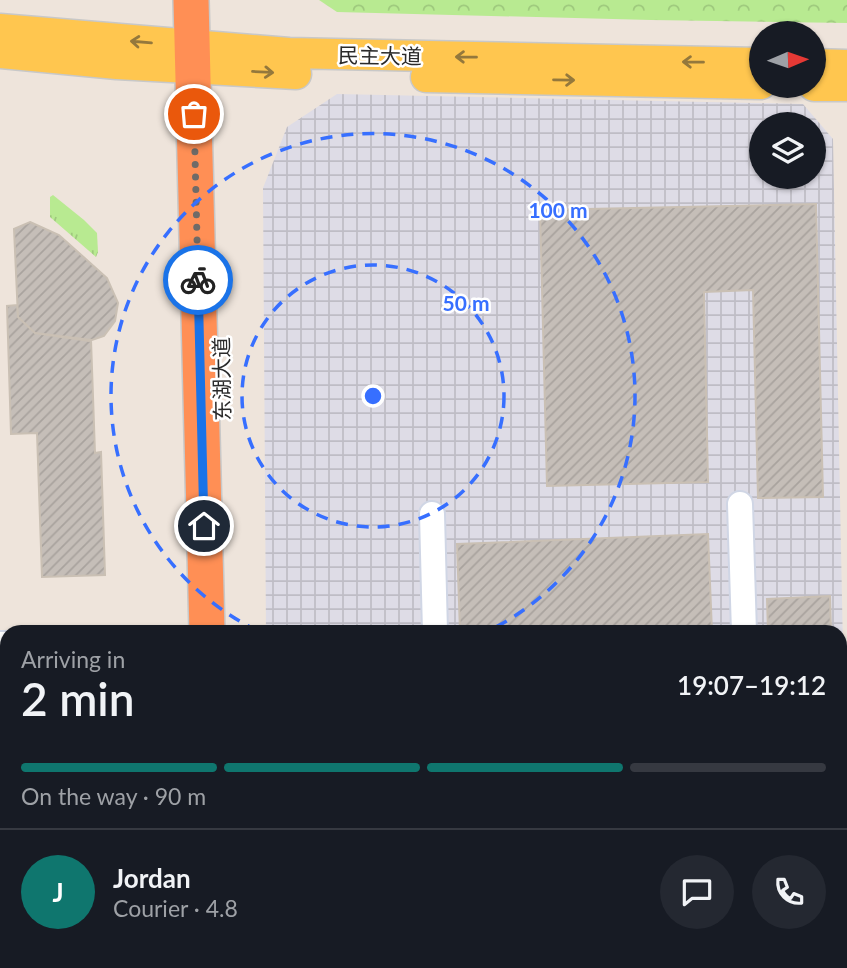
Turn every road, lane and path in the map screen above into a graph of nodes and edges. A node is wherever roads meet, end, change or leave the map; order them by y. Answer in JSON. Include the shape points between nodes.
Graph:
{"nodes":[{"id":1,"x":191,"y":0,"type":"edge"},
{"id":2,"x":214,"y":0,"type":"edge"},
{"id":3,"x":0,"y":29,"type":"edge"},
{"id":4,"x":0,"y":52,"type":"edge"},
{"id":5,"x":204,"y":58,"type":"junction"},
{"id":6,"x":749,"y":63,"type":"edge"},
{"id":7,"x":826,"y":64,"type":"edge"},
{"id":8,"x":847,"y":65,"type":"edge"},
{"id":9,"x":749,"y":84,"type":"edge"},
{"id":10,"x":826,"y":86,"type":"edge"},
{"id":11,"x":847,"y":86,"type":"edge"},
{"id":12,"x":740,"y":504,"type":"dead end"},
{"id":13,"x":432,"y":514,"type":"dead end"},
{"id":14,"x":206,"y":625,"type":"edge"},
{"id":15,"x":228,"y":625,"type":"edge"},
{"id":16,"x":435,"y":625,"type":"edge"},
{"id":17,"x":744,"y":625,"type":"edge"}],
"edges":[{"from":1,"to":5,"type":"highway","name":"东湖大道"},
{"from":2,"to":5,"type":"highway","name":"东湖大道"},
{"from":5,"to":3,"type":"main road","name":"民主大道","one_way":true},
{"from":4,"to":5,"type":"main road","name":"民主大道","via":[[117,64]]},
{"from":6,"to":5,"type":"main road","name":"民主大道","one_way":true,"via":[[289,53]]},
{"from":5,"to":9,"type":"main road","name":"民主大道","one_way":true,"via":[[293,74]]},
{"from":5,"to":14,"type":"highway","name":"东湖大道"},
{"from":5,"to":15,"type":"highway","name":"东湖大道","via":[[216,181]]},
{"from":7,"to":8,"type":"main road"},
{"from":10,"to":11,"type":"main road"},
{"from":12,"to":17,"type":"street"},
{"from":13,"to":16,"type":"street"}]}
